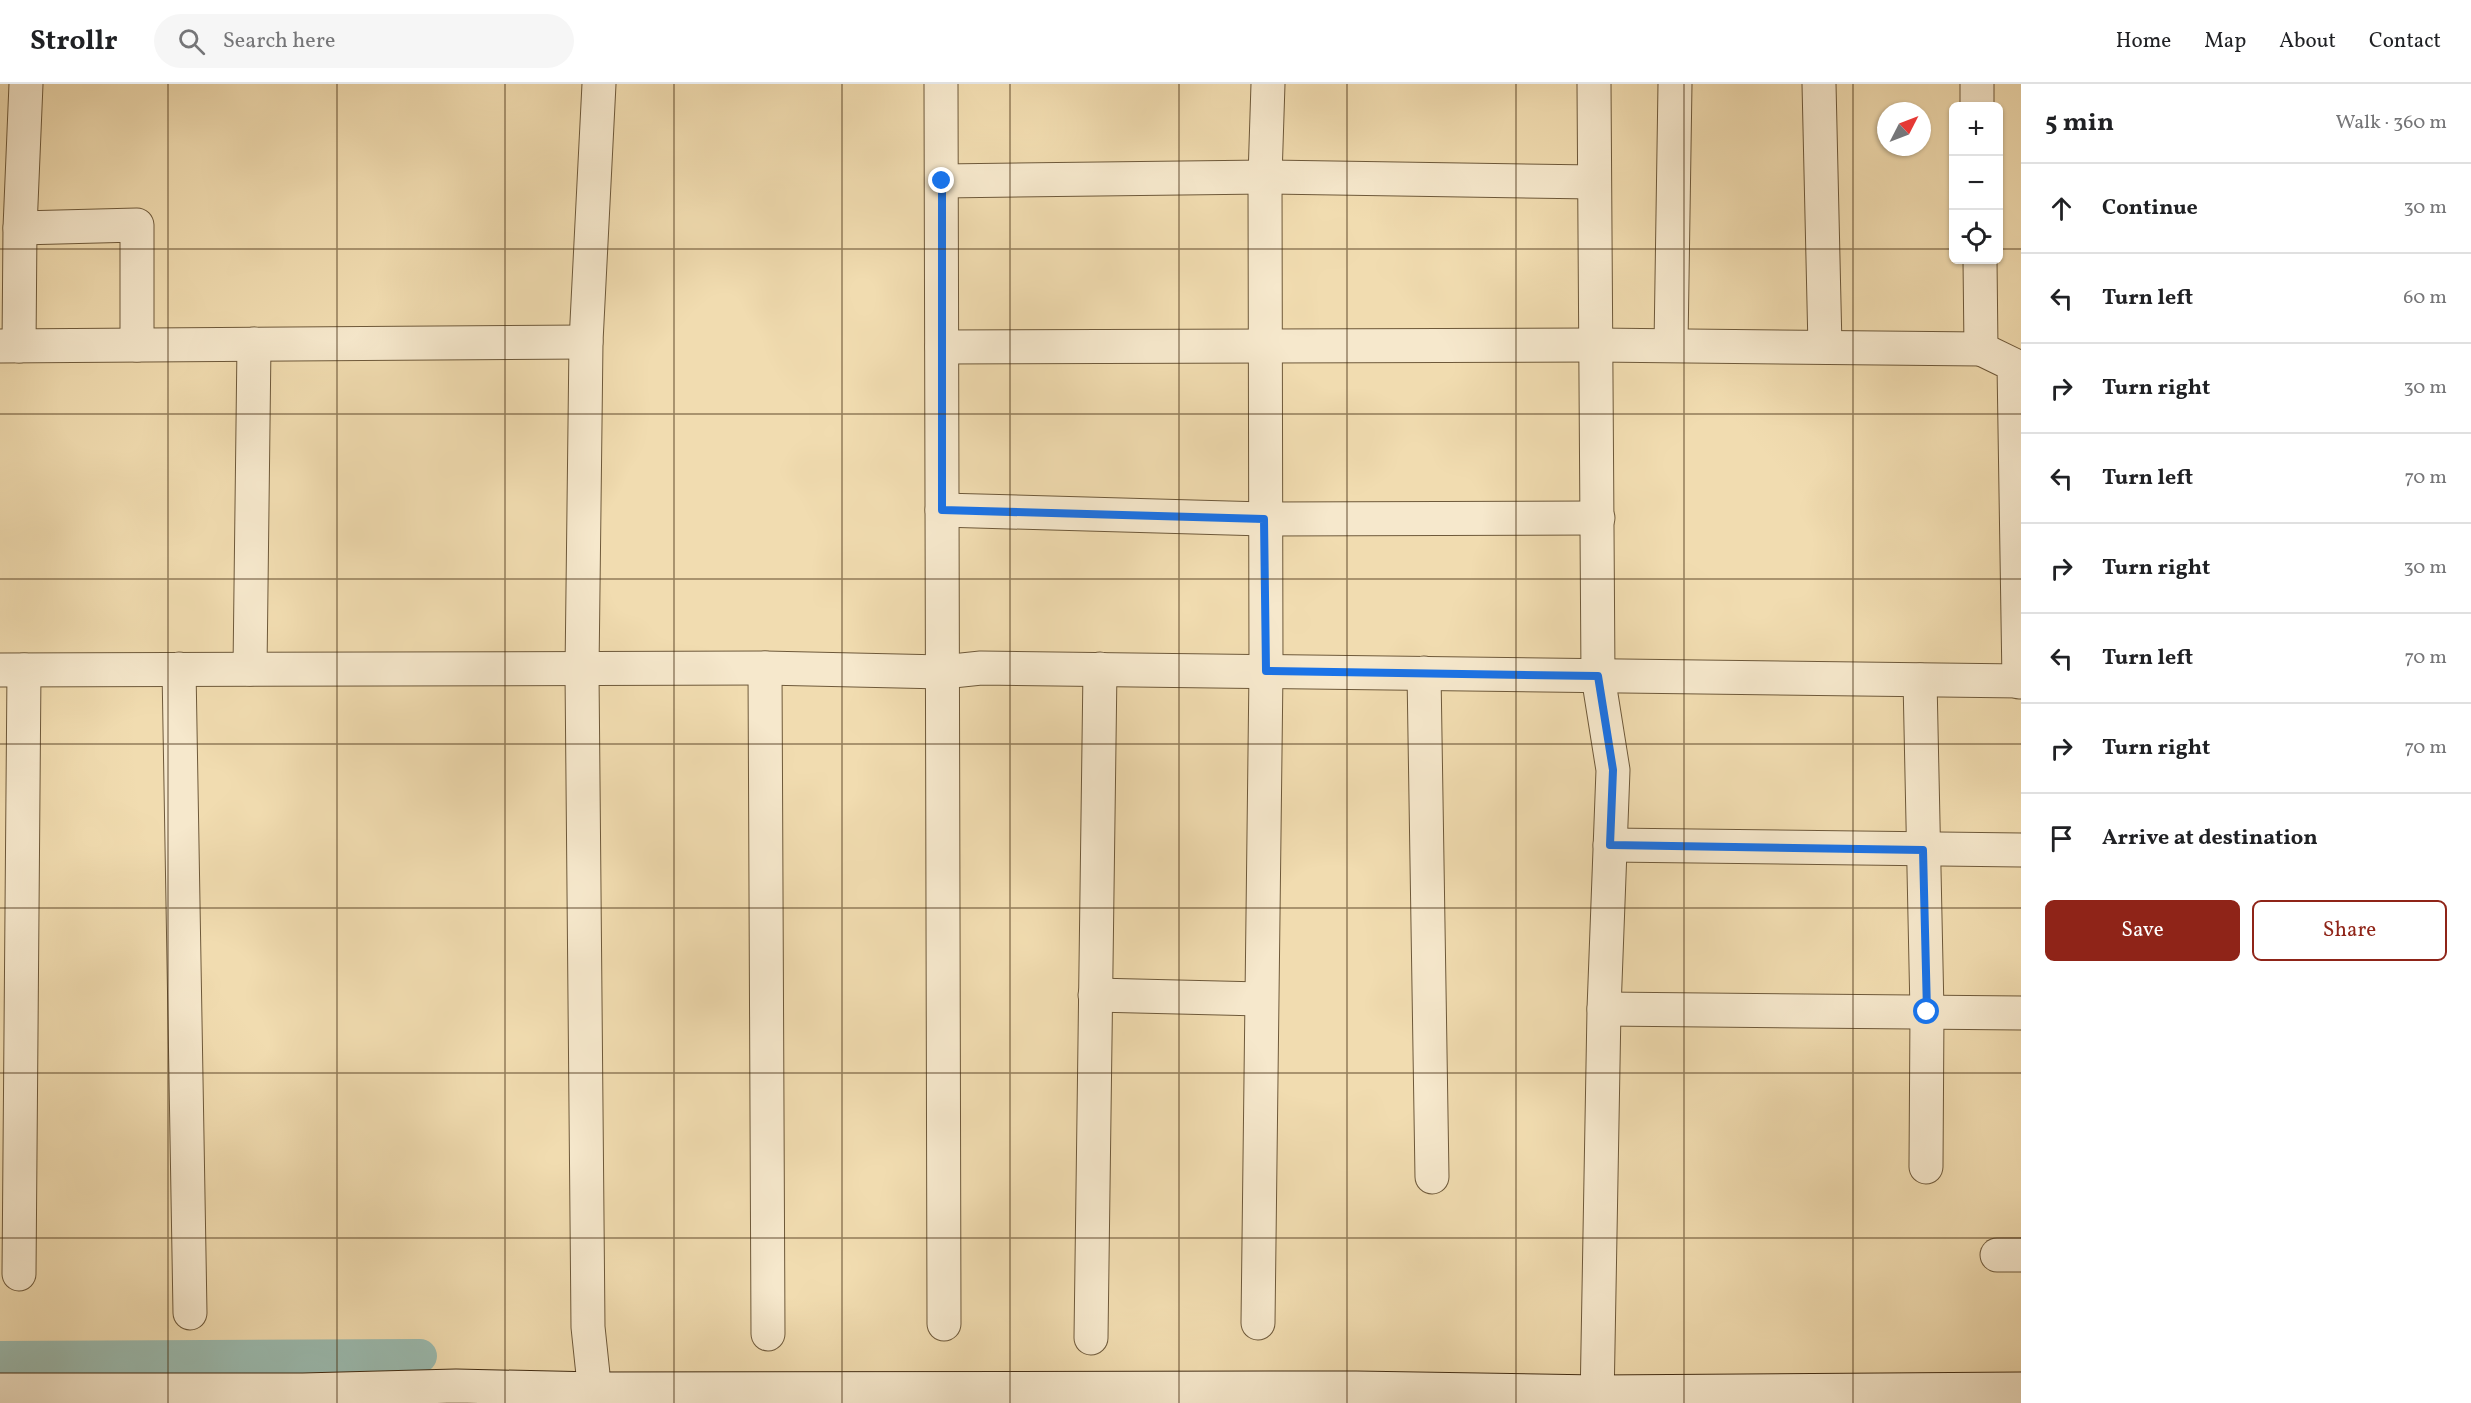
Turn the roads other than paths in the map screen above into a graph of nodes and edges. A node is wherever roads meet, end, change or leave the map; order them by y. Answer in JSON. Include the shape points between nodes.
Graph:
{"nodes":[{"id":1,"x":26,"y":84,"type":"edge"},
{"id":2,"x":598,"y":84,"type":"edge"},
{"id":3,"x":941,"y":84,"type":"edge"},
{"id":4,"x":1268,"y":84,"type":"edge"},
{"id":5,"x":1594,"y":84,"type":"edge"},
{"id":6,"x":1675,"y":84,"type":"edge"},
{"id":7,"x":1819,"y":84,"type":"edge"},
{"id":8,"x":1977,"y":84,"type":"edge"},
{"id":9,"x":1977,"y":102,"type":"edge"},
{"id":10,"x":1265,"y":177,"type":"junction"},
{"id":11,"x":942,"y":181,"type":"junction"},
{"id":12,"x":1594,"y":182,"type":"junction"},
{"id":13,"x":20,"y":228,"type":"junction"},
{"id":14,"x":1980,"y":264,"type":"edge"},
{"id":15,"x":586,"y":342,"type":"junction"},
{"id":16,"x":254,"y":344,"type":"junction"},
{"id":17,"x":137,"y":345,"type":"junction"},
{"id":18,"x":1596,"y":345,"type":"junction"},
{"id":19,"x":1671,"y":345,"type":"junction"},
{"id":20,"x":10,"y":346,"type":"edge"},
{"id":21,"x":1265,"y":346,"type":"junction"},
{"id":22,"x":942,"y":347,"type":"junction"},
{"id":23,"x":1825,"y":347,"type":"junction"},
{"id":24,"x":1981,"y":349,"type":"junction"},
{"id":25,"x":942,"y":510,"type":"junction"},
{"id":26,"x":1598,"y":518,"type":"junction"},
{"id":27,"x":1264,"y":519,"type":"junction"},
{"id":28,"x":765,"y":668,"type":"junction"},
{"id":29,"x":179,"y":669,"type":"junction"},
{"id":30,"x":250,"y":669,"type":"junction"},
{"id":31,"x":582,"y":669,"type":"junction"},
{"id":32,"x":1100,"y":669,"type":"junction"},
{"id":33,"x":12,"y":670,"type":"edge"},
{"id":34,"x":1266,"y":671,"type":"junction"},
{"id":35,"x":943,"y":672,"type":"junction"},
{"id":36,"x":1424,"y":673,"type":"junction"},
{"id":37,"x":1598,"y":676,"type":"junction"},
{"id":38,"x":1920,"y":680,"type":"junction"},
{"id":39,"x":2020,"y":681,"type":"edge"},
{"id":40,"x":1610,"y":845,"type":"junction"},
{"id":41,"x":1923,"y":850,"type":"junction"},
{"id":42,"x":2021,"y":850,"type":"edge"},
{"id":43,"x":1095,"y":995,"type":"junction"},
{"id":44,"x":1262,"y":999,"type":"junction"},
{"id":45,"x":1604,"y":1009,"type":"junction"},
{"id":46,"x":1927,"y":1012,"type":"junction"},
{"id":47,"x":2021,"y":1013,"type":"edge"},
{"id":48,"x":1926,"y":1167,"type":"dead end"},
{"id":49,"x":1432,"y":1177,"type":"dead end"},
{"id":50,"x":18,"y":1274,"type":"dead end"},
{"id":51,"x":190,"y":1313,"type":"dead end"},
{"id":52,"x":1258,"y":1323,"type":"dead end"},
{"id":53,"x":944,"y":1324,"type":"dead end"},
{"id":54,"x":768,"y":1334,"type":"dead end"},
{"id":55,"x":1091,"y":1338,"type":"dead end"},
{"id":56,"x":2021,"y":1389,"type":"edge"},
{"id":57,"x":0,"y":1390,"type":"edge"},
{"id":58,"x":1355,"y":1395,"type":"edge"},
{"id":59,"x":38,"y":1396,"type":"edge"},
{"id":60,"x":596,"y":1396,"type":"edge"},
{"id":61,"x":1026,"y":1396,"type":"edge"},
{"id":62,"x":1203,"y":1396,"type":"edge"},
{"id":63,"x":303,"y":1397,"type":"edge"},
{"id":64,"x":1774,"y":1397,"type":"edge"},
{"id":65,"x":1935,"y":1397,"type":"edge"},
{"id":66,"x":1597,"y":1398,"type":"edge"}],
"edges":[{"from":1,"to":13,"type":"street"},
{"from":2,"to":15,"type":"street"},
{"from":3,"to":11,"type":"street"},
{"from":4,"to":10,"type":"street"},
{"from":5,"to":12,"type":"street"},
{"from":6,"to":19,"type":"street"},
{"from":7,"to":23,"type":"street"},
{"from":8,"to":9,"type":"street"},
{"from":10,"to":11,"type":"street"},
{"from":10,"to":12,"type":"street"},
{"from":10,"to":21,"type":"street"},
{"from":11,"to":22,"type":"street"},
{"from":12,"to":18,"type":"street"},
{"from":13,"to":17,"type":"street","via":[[137,225]]},
{"from":13,"to":20,"type":"street"},
{"from":14,"to":24,"type":"street"},
{"from":15,"to":16,"type":"street"},
{"from":15,"to":31,"type":"street"},
{"from":16,"to":17,"type":"street"},
{"from":16,"to":30,"type":"street"},
{"from":17,"to":20,"type":"street"},
{"from":18,"to":19,"type":"street"},
{"from":18,"to":21,"type":"street"},
{"from":18,"to":26,"type":"street"},
{"from":19,"to":23,"type":"street"},
{"from":21,"to":22,"type":"street"},
{"from":21,"to":27,"type":"street"},
{"from":22,"to":25,"type":"street"},
{"from":23,"to":24,"type":"street"},
{"from":24,"to":39,"type":"street","via":[[2014,365]]},
{"from":25,"to":27,"type":"street"},
{"from":25,"to":35,"type":"street"},
{"from":26,"to":27,"type":"street"},
{"from":26,"to":37,"type":"street"},
{"from":27,"to":34,"type":"street"},
{"from":28,"to":31,"type":"street"},
{"from":28,"to":35,"type":"street"},
{"from":28,"to":54,"type":"street"},
{"from":29,"to":30,"type":"street"},
{"from":29,"to":33,"type":"street"},
{"from":29,"to":51,"type":"street"},
{"from":30,"to":31,"type":"street"},
{"from":31,"to":60,"type":"street","via":[[588,1327]]},
{"from":32,"to":34,"type":"street"},
{"from":32,"to":35,"type":"street","via":[[981,668]]},
{"from":32,"to":43,"type":"street"},
{"from":33,"to":50,"type":"street"},
{"from":34,"to":36,"type":"street"},
{"from":34,"to":44,"type":"street"},
{"from":35,"to":53,"type":"street"},
{"from":36,"to":37,"type":"street"},
{"from":36,"to":49,"type":"street"},
{"from":37,"to":38,"type":"street"},
{"from":37,"to":40,"type":"street","via":[[1613,770]]},
{"from":38,"to":39,"type":"street"},
{"from":38,"to":41,"type":"street"},
{"from":40,"to":41,"type":"street"},
{"from":40,"to":45,"type":"street"},
{"from":41,"to":42,"type":"street"},
{"from":41,"to":46,"type":"street"},
{"from":43,"to":44,"type":"street"},
{"from":43,"to":55,"type":"street"},
{"from":44,"to":52,"type":"street"},
{"from":45,"to":46,"type":"street"},
{"from":45,"to":66,"type":"street"},
{"from":46,"to":47,"type":"street"},
{"from":46,"to":48,"type":"street"},
{"from":56,"to":65,"type":"street"},
{"from":57,"to":59,"type":"street"},
{"from":58,"to":62,"type":"street"},
{"from":58,"to":66,"type":"street"},
{"from":59,"to":63,"type":"street"},
{"from":60,"to":61,"type":"street"},
{"from":60,"to":63,"type":"street","via":[[456,1386]]},
{"from":61,"to":62,"type":"street"},
{"from":64,"to":65,"type":"street"},
{"from":64,"to":66,"type":"street"}]}
